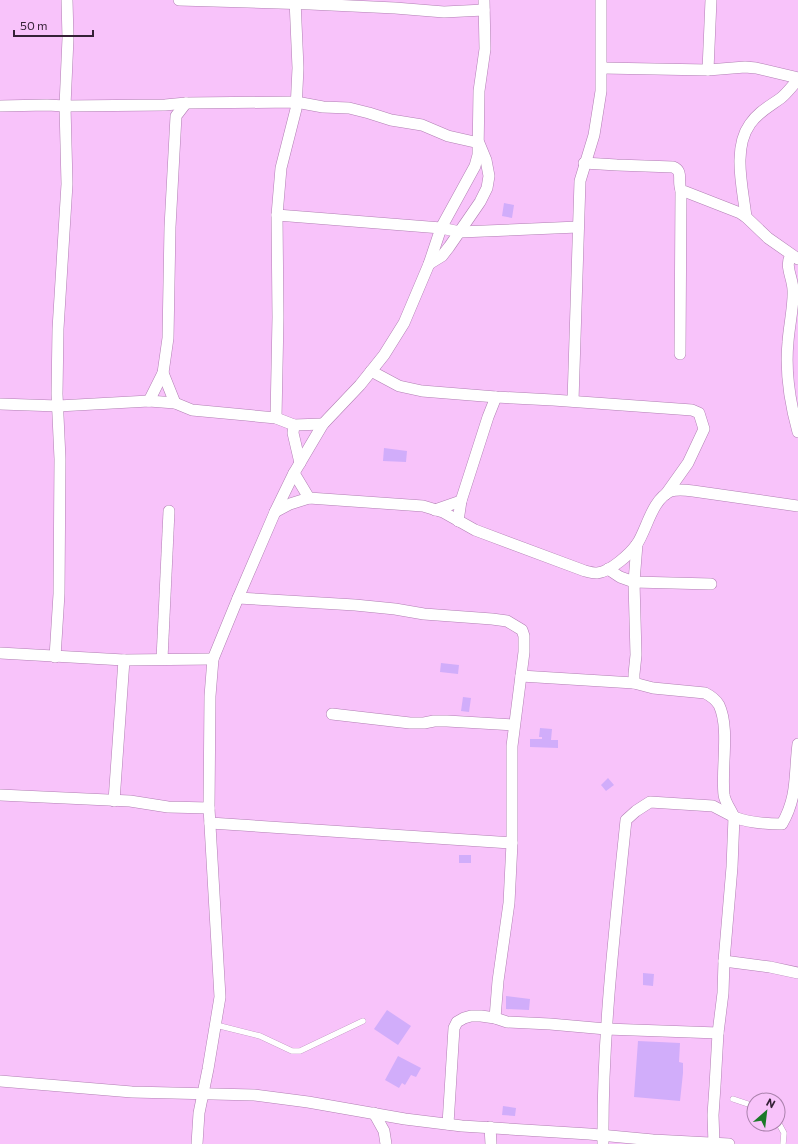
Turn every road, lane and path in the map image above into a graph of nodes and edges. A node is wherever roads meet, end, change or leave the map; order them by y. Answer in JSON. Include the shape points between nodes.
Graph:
{"nodes":[{"id":1,"x":67,"y":0,"type":"edge"},
{"id":2,"x":179,"y":0,"type":"edge"},
{"id":3,"x":601,"y":0,"type":"edge"},
{"id":4,"x":711,"y":0,"type":"edge"},
{"id":5,"x":295,"y":2,"type":"edge"},
{"id":6,"x":484,"y":5,"type":"edge"},
{"id":7,"x":602,"y":68,"type":"junction"},
{"id":8,"x":708,"y":70,"type":"junction"},
{"id":9,"x":798,"y":79,"type":"edge"},
{"id":10,"x":296,"y":102,"type":"junction"},
{"id":11,"x":186,"y":103,"type":"junction"},
{"id":12,"x":165,"y":105,"type":"junction"},
{"id":13,"x":0,"y":106,"type":"edge"},
{"id":14,"x":65,"y":106,"type":"junction"},
{"id":15,"x":176,"y":116,"type":"junction"},
{"id":16,"x":479,"y":143,"type":"junction"},
{"id":17,"x":584,"y":163,"type":"junction"},
{"id":18,"x":681,"y":190,"type":"junction"},
{"id":19,"x":277,"y":215,"type":"junction"},
{"id":20,"x":746,"y":217,"type":"junction"},
{"id":21,"x":578,"y":227,"type":"junction"},
{"id":22,"x":441,"y":228,"type":"junction"},
{"id":23,"x":460,"y":232,"type":"junction"},
{"id":24,"x":794,"y":257,"type":"edge"},
{"id":25,"x":429,"y":264,"type":"junction"},
{"id":26,"x":680,"y":354,"type":"dead end"},
{"id":27,"x":371,"y":371,"type":"junction"},
{"id":28,"x":163,"y":373,"type":"junction"},
{"id":29,"x":496,"y":397,"type":"junction"},
{"id":30,"x":149,"y":401,"type":"junction"},
{"id":31,"x":573,"y":401,"type":"junction"},
{"id":32,"x":175,"y":403,"type":"junction"},
{"id":33,"x":0,"y":404,"type":"edge"},
{"id":34,"x":58,"y":406,"type":"junction"},
{"id":35,"x":276,"y":418,"type":"junction"},
{"id":36,"x":323,"y":424,"type":"junction"},
{"id":37,"x":294,"y":425,"type":"junction"},
{"id":38,"x":798,"y":432,"type":"edge"},
{"id":39,"x":297,"y":468,"type":"junction"},
{"id":40,"x":666,"y":494,"type":"junction"},
{"id":41,"x":309,"y":498,"type":"junction"},
{"id":42,"x":461,"y":502,"type":"junction"},
{"id":43,"x":798,"y":506,"type":"edge"},
{"id":44,"x":435,"y":510,"type":"junction"},
{"id":45,"x":169,"y":511,"type":"dead end"},
{"id":46,"x":275,"y":512,"type":"junction"},
{"id":47,"x":458,"y":521,"type":"junction"},
{"id":48,"x":636,"y":544,"type":"junction"},
{"id":49,"x":608,"y":569,"type":"junction"},
{"id":50,"x":634,"y":582,"type":"junction"},
{"id":51,"x":711,"y":584,"type":"dead end"},
{"id":52,"x":238,"y":598,"type":"junction"},
{"id":53,"x":0,"y":653,"type":"edge"},
{"id":54,"x":55,"y":657,"type":"junction"},
{"id":55,"x":162,"y":659,"type":"junction"},
{"id":56,"x":213,"y":659,"type":"junction"},
{"id":57,"x":124,"y":660,"type":"junction"},
{"id":58,"x":521,"y":676,"type":"junction"},
{"id":59,"x":634,"y":683,"type":"junction"},
{"id":60,"x":332,"y":714,"type":"dead end"},
{"id":61,"x":514,"y":725,"type":"junction"},
{"id":62,"x":798,"y":744,"type":"edge"},
{"id":63,"x":0,"y":795,"type":"edge"},
{"id":64,"x":114,"y":801,"type":"junction"},
{"id":65,"x":208,"y":808,"type":"junction"},
{"id":66,"x":734,"y":817,"type":"junction"},
{"id":67,"x":210,"y":823,"type":"junction"},
{"id":68,"x":512,"y":843,"type":"junction"},
{"id":69,"x":724,"y":961,"type":"junction"},
{"id":70,"x":798,"y":973,"type":"edge"},
{"id":71,"x":495,"y":1018,"type":"junction"},
{"id":72,"x":363,"y":1022,"type":"dead end"},
{"id":73,"x":216,"y":1025,"type":"junction"},
{"id":74,"x":606,"y":1029,"type":"junction"},
{"id":75,"x":718,"y":1033,"type":"junction"},
{"id":76,"x":0,"y":1081,"type":"edge"},
{"id":77,"x":202,"y":1093,"type":"junction"},
{"id":78,"x":733,"y":1099,"type":"dead end"},
{"id":79,"x":746,"y":1103,"type":"edge"},
{"id":80,"x":374,"y":1113,"type":"junction"},
{"id":81,"x":396,"y":1117,"type":"junction"},
{"id":82,"x":448,"y":1124,"type":"junction"},
{"id":83,"x":490,"y":1127,"type":"junction"},
{"id":84,"x":384,"y":1132,"type":"junction"},
{"id":85,"x":783,"y":1132,"type":"edge"},
{"id":86,"x":603,"y":1140,"type":"edge"},
{"id":87,"x":714,"y":1143,"type":"edge"},
{"id":88,"x":197,"y":1144,"type":"edge"},
{"id":89,"x":386,"y":1144,"type":"edge"},
{"id":90,"x":490,"y":1144,"type":"edge"},
{"id":91,"x":728,"y":1144,"type":"edge"},
{"id":92,"x":783,"y":1144,"type":"edge"}],
"edges":[{"from":1,"to":14,"type":"street"},
{"from":2,"to":5,"type":"street"},
{"from":3,"to":7,"type":"street"},
{"from":4,"to":8,"type":"street"},
{"from":5,"to":6,"type":"street","via":[[444,12]]},
{"from":5,"to":10,"type":"street","via":[[298,68]]},
{"from":6,"to":16,"type":"street","via":[[485,49],[479,91]]},
{"from":7,"to":8,"type":"street"},
{"from":7,"to":17,"type":"street","via":[[594,135]]},
{"from":8,"to":9,"type":"street","via":[[756,68]]},
{"from":9,"to":20,"type":"street","via":[[782,97],[763,110],[750,124],[742,142],[739,165]]},
{"from":10,"to":11,"type":"street"},
{"from":10,"to":16,"type":"street","via":[[322,107],[349,108],[391,120],[422,125],[448,136]]},
{"from":10,"to":19,"type":"street","via":[[281,168]]},
{"from":11,"to":12,"type":"street"},
{"from":11,"to":15,"type":"street"},
{"from":12,"to":14,"type":"street"},
{"from":12,"to":15,"type":"street"},
{"from":13,"to":14,"type":"street"},
{"from":14,"to":34,"type":"street","via":[[67,184],[58,330]]},
{"from":15,"to":28,"type":"street","via":[[168,338]]},
{"from":16,"to":22,"type":"street","via":[[475,166]]},
{"from":16,"to":23,"type":"street","via":[[489,176],[487,188]]},
{"from":17,"to":18,"type":"street","via":[[673,167],[679,171]]},
{"from":17,"to":21,"type":"street","via":[[580,181]]},
{"from":18,"to":20,"type":"street"},
{"from":18,"to":26,"type":"street"},
{"from":19,"to":22,"type":"street"},
{"from":19,"to":35,"type":"street"},
{"from":20,"to":24,"type":"street","via":[[768,238]]},
{"from":21,"to":23,"type":"street"},
{"from":21,"to":31,"type":"street"},
{"from":22,"to":23,"type":"street"},
{"from":22,"to":25,"type":"street"},
{"from":23,"to":25,"type":"street","via":[[442,256]]},
{"from":24,"to":38,"type":"street","via":[[788,262],[793,290],[787,371]]},
{"from":25,"to":27,"type":"street","via":[[404,323]]},
{"from":27,"to":29,"type":"street","via":[[399,386],[422,391]]},
{"from":27,"to":36,"type":"street"},
{"from":28,"to":30,"type":"street"},
{"from":28,"to":32,"type":"street"},
{"from":29,"to":31,"type":"street"},
{"from":29,"to":42,"type":"street"},
{"from":30,"to":32,"type":"street"},
{"from":30,"to":34,"type":"street"},
{"from":31,"to":40,"type":"street","via":[[692,410],[699,413],[704,429],[688,463]]},
{"from":32,"to":35,"type":"street","via":[[192,410]]},
{"from":33,"to":34,"type":"street"},
{"from":34,"to":54,"type":"street","via":[[59,578]]},
{"from":35,"to":37,"type":"street"},
{"from":36,"to":37,"type":"street"},
{"from":36,"to":39,"type":"street"},
{"from":37,"to":39,"type":"street"},
{"from":39,"to":41,"type":"street"},
{"from":39,"to":46,"type":"street"},
{"from":40,"to":43,"type":"street","via":[[672,491],[693,491]]},
{"from":40,"to":48,"type":"street","via":[[653,510]]},
{"from":41,"to":44,"type":"street","via":[[423,506]]},
{"from":41,"to":46,"type":"street"},
{"from":42,"to":44,"type":"street"},
{"from":42,"to":47,"type":"street"},
{"from":44,"to":47,"type":"street"},
{"from":45,"to":55,"type":"street"},
{"from":46,"to":52,"type":"street"},
{"from":47,"to":49,"type":"street","via":[[585,571],[598,573]]},
{"from":48,"to":49,"type":"street","via":[[620,561]]},
{"from":48,"to":50,"type":"street"},
{"from":49,"to":50,"type":"street"},
{"from":50,"to":51,"type":"street"},
{"from":50,"to":59,"type":"street"},
{"from":52,"to":56,"type":"street"},
{"from":52,"to":58,"type":"street","via":[[355,605],[507,621],[522,630],[524,636]]},
{"from":53,"to":54,"type":"street"},
{"from":54,"to":57,"type":"street"},
{"from":55,"to":56,"type":"street"},
{"from":55,"to":57,"type":"street"},
{"from":56,"to":65,"type":"street"},
{"from":57,"to":64,"type":"street"},
{"from":58,"to":59,"type":"street"},
{"from":58,"to":61,"type":"street"},
{"from":59,"to":66,"type":"street","via":[[653,688],[705,693],[719,705],[724,723],[724,796]]},
{"from":60,"to":61,"type":"street","via":[[410,723],[447,721]]},
{"from":61,"to":68,"type":"street"},
{"from":62,"to":66,"type":"street","via":[[796,786],[782,824],[754,823]]},
{"from":63,"to":64,"type":"street"},
{"from":64,"to":65,"type":"street"},
{"from":65,"to":67,"type":"street"},
{"from":66,"to":69,"type":"street"},
{"from":66,"to":74,"type":"street","via":[[713,806],[650,802],[626,820],[610,966]]},
{"from":67,"to":68,"type":"street"},
{"from":67,"to":73,"type":"street","via":[[220,997]]},
{"from":68,"to":71,"type":"street","via":[[509,903]]},
{"from":69,"to":70,"type":"street"},
{"from":69,"to":75,"type":"street"},
{"from":71,"to":74,"type":"street","via":[[507,1022]]},
{"from":71,"to":82,"type":"street","via":[[471,1016],[457,1022],[454,1028]]},
{"from":72,"to":73,"type":"lane","via":[[300,1051],[292,1051],[260,1036]]},
{"from":73,"to":77,"type":"street"},
{"from":74,"to":75,"type":"street"},
{"from":74,"to":86,"type":"street"},
{"from":75,"to":87,"type":"street","via":[[713,1115]]},
{"from":76,"to":77,"type":"street","via":[[132,1092]]},
{"from":77,"to":80,"type":"street","via":[[254,1095]]},
{"from":77,"to":88,"type":"street"},
{"from":78,"to":79,"type":"lane"},
{"from":80,"to":81,"type":"street"},
{"from":80,"to":84,"type":"street"},
{"from":81,"to":82,"type":"street"},
{"from":81,"to":84,"type":"street"},
{"from":82,"to":83,"type":"street"},
{"from":83,"to":86,"type":"street"},
{"from":83,"to":90,"type":"street"},
{"from":84,"to":89,"type":"street"},
{"from":85,"to":92,"type":"lane"},
{"from":86,"to":87,"type":"street"},
{"from":87,"to":91,"type":"street"}]}
